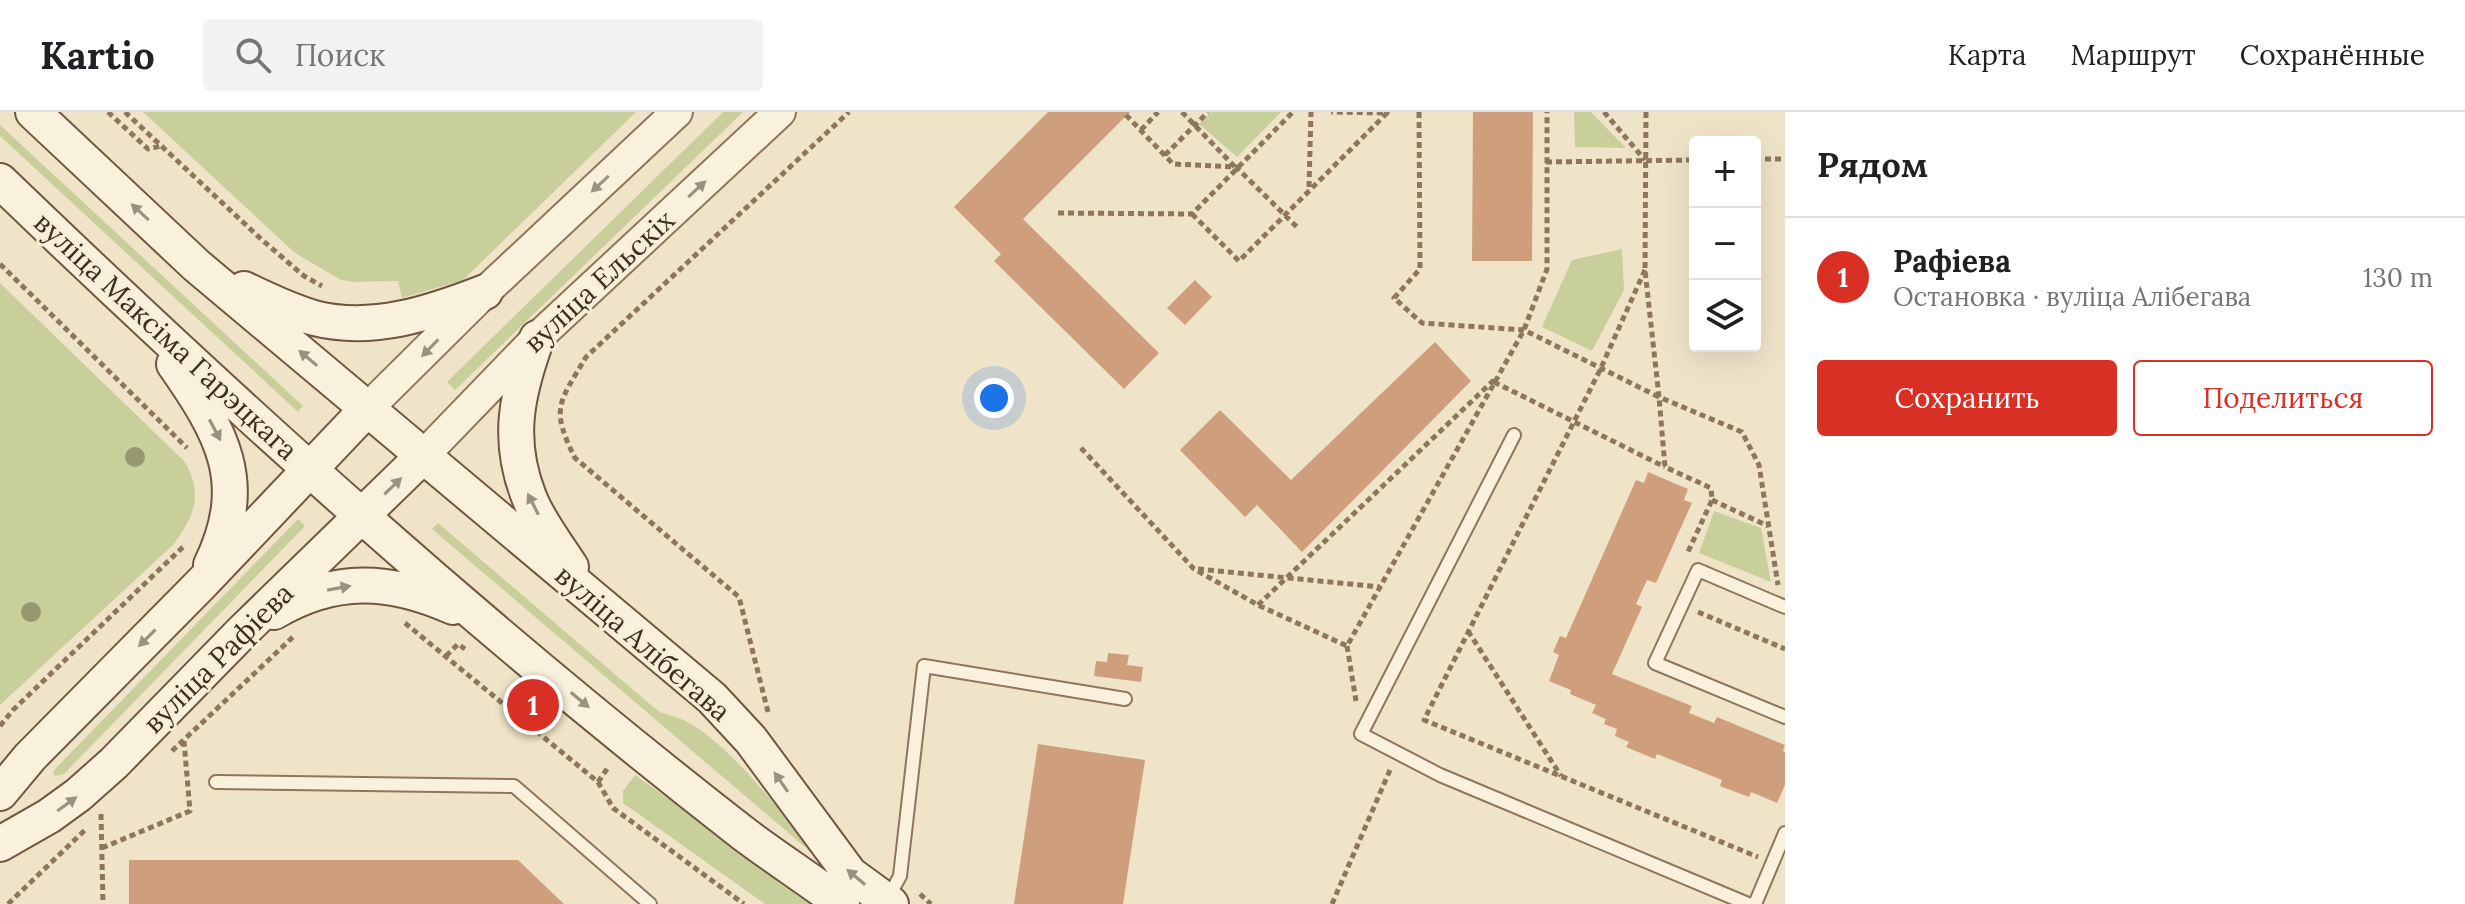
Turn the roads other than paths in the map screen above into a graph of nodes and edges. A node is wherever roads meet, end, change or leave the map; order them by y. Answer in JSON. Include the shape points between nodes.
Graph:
{"nodes":[{"id":1,"x":33,"y":112,"type":"edge"},
{"id":2,"x":677,"y":112,"type":"edge"},
{"id":3,"x":780,"y":112,"type":"edge"},
{"id":4,"x":0,"y":181,"type":"edge"},
{"id":5,"x":197,"y":266,"type":"junction"},
{"id":6,"x":485,"y":292,"type":"junction"},
{"id":7,"x":142,"y":318,"type":"junction"},
{"id":8,"x":537,"y":338,"type":"junction"},
{"id":9,"x":368,"y":408,"type":"junction"},
{"id":10,"x":1514,"y":435,"type":"dead end"},
{"id":11,"x":424,"y":455,"type":"junction"},
{"id":12,"x":321,"y":480,"type":"junction"},
{"id":13,"x":361,"y":516,"type":"junction"},
{"id":14,"x":202,"y":583,"type":"junction"},
{"id":15,"x":588,"y":595,"type":"junction"},
{"id":16,"x":1784,"y":606,"type":"edge"},
{"id":17,"x":466,"y":630,"type":"junction"},
{"id":18,"x":243,"y":631,"type":"junction"},
{"id":19,"x":1125,"y":699,"type":"dead end"},
{"id":20,"x":1785,"y":717,"type":"edge"},
{"id":21,"x":216,"y":782,"type":"dead end"},
{"id":22,"x":0,"y":793,"type":"edge"},
{"id":23,"x":1785,"y":833,"type":"edge"},
{"id":24,"x":0,"y":844,"type":"edge"},
{"id":25,"x":892,"y":893,"type":"edge"},
{"id":26,"x":650,"y":904,"type":"edge"},
{"id":27,"x":842,"y":904,"type":"edge"},
{"id":28,"x":1748,"y":904,"type":"edge"},
{"id":29,"x":1755,"y":904,"type":"edge"}],
"edges":[{"from":5,"to":1,"type":"main road","one_way":true},
{"from":2,"to":6,"type":"street","one_way":true},
{"from":8,"to":3,"type":"street","name":"вуліца Ельскіх","one_way":true},
{"from":4,"to":7,"type":"main road","name":"вуліца Максіма Гарэцкага"},
{"from":5,"to":6,"type":"main road","via":[[316,319],[358,323],[440,310]]},
{"from":9,"to":5,"type":"main road","one_way":true},
{"from":6,"to":9,"type":"street","one_way":true},
{"from":7,"to":12,"type":"main road","name":"вуліца Максіма Гарэцкага"},
{"from":7,"to":14,"type":"main road","one_way":true,"via":[[197,397],[221,439],[229,470],[223,540]]},
{"from":8,"to":11,"type":"street","name":"вуліца Ельскіх"},
{"from":15,"to":8,"type":"main road","one_way":true,"via":[[529,499],[520,470],[516,411]]},
{"from":9,"to":11,"type":"main road","name":"вуліца Алібегава"},
{"from":9,"to":12,"type":"main road"},
{"from":10,"to":28,"type":"lane","via":[[1361,734],[1468,787]]},
{"from":13,"to":11,"type":"main road","name":"вуліца Рафіева","one_way":true},
{"from":11,"to":15,"type":"main road","name":"вуліца Алібегава"},
{"from":12,"to":13,"type":"main road"},
{"from":12,"to":14,"type":"main road"},
{"from":13,"to":17,"type":"main road"},
{"from":13,"to":18,"type":"main road","name":"вуліца Рафіева"},
{"from":14,"to":22,"type":"main road","one_way":true},
{"from":25,"to":15,"type":"main road","name":"вуліца Алібегава","one_way":true,"via":[[850,874],[751,740],[712,698]]},
{"from":16,"to":20,"type":"lane","via":[[1698,570],[1655,663]]},
{"from":18,"to":17,"type":"main road","one_way":true,"via":[[305,597],[360,585],[415,591]]},
{"from":17,"to":27,"type":"main road","one_way":true},
{"from":24,"to":18,"type":"main road","name":"вуліца Рафіева","one_way":true,"via":[[78,795]]},
{"from":19,"to":25,"type":"lane","via":[[924,666]]},
{"from":21,"to":26,"type":"lane","via":[[514,786]]},
{"from":23,"to":29,"type":"lane"}]}
